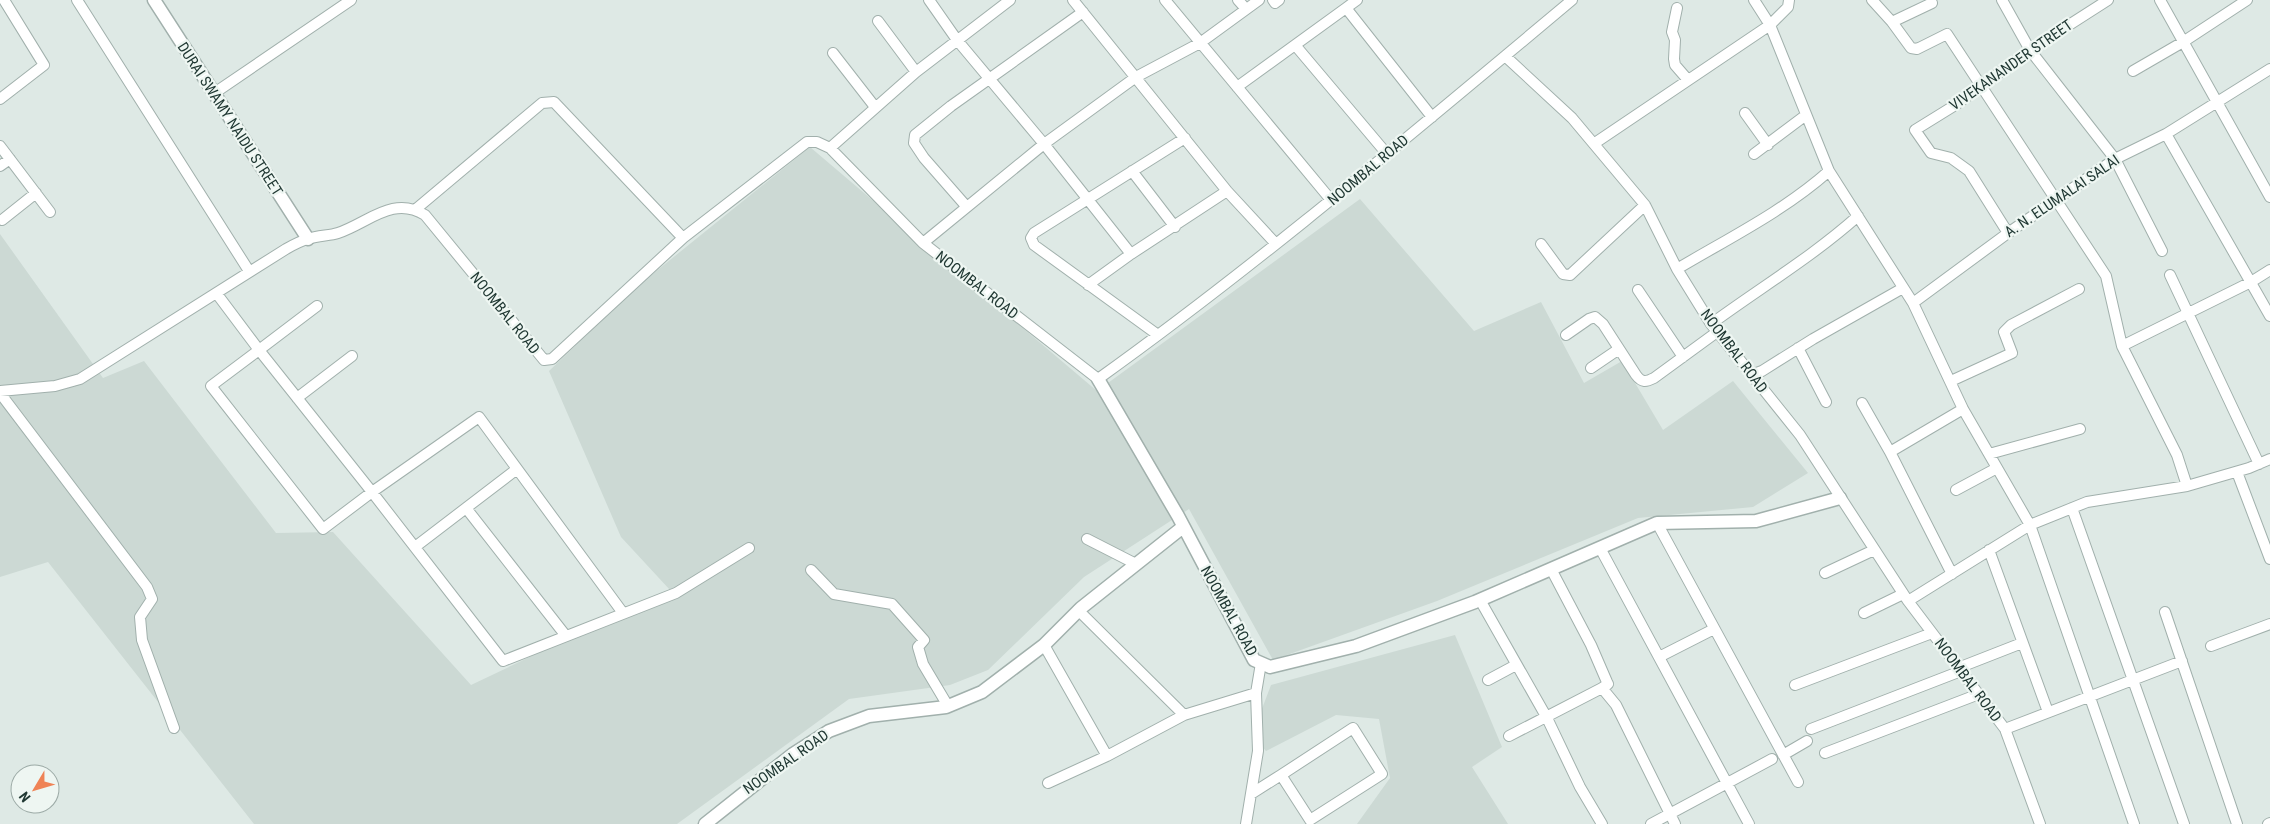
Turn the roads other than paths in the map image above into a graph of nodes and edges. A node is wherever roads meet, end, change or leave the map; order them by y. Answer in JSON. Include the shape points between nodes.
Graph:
{"nodes":[{"id":1,"x":4,"y":0,"type":"edge"},
{"id":2,"x":77,"y":0,"type":"edge"},
{"id":3,"x":154,"y":0,"type":"edge"},
{"id":4,"x":352,"y":0,"type":"edge"},
{"id":5,"x":929,"y":0,"type":"edge"},
{"id":6,"x":1073,"y":0,"type":"edge"},
{"id":7,"x":1165,"y":0,"type":"edge"},
{"id":8,"x":1238,"y":0,"type":"edge"},
{"id":9,"x":1258,"y":0,"type":"edge"},
{"id":10,"x":1273,"y":0,"type":"edge"},
{"id":11,"x":1279,"y":0,"type":"edge"},
{"id":12,"x":1356,"y":0,"type":"edge"},
{"id":13,"x":1572,"y":0,"type":"edge"},
{"id":14,"x":1754,"y":0,"type":"edge"},
{"id":15,"x":1789,"y":0,"type":"edge"},
{"id":16,"x":1872,"y":0,"type":"edge"},
{"id":17,"x":2002,"y":0,"type":"edge"},
{"id":18,"x":2108,"y":0,"type":"edge"},
{"id":19,"x":2160,"y":0,"type":"edge"},
{"id":20,"x":2247,"y":0,"type":"edge"},
{"id":21,"x":1008,"y":1,"type":"edge"},
{"id":22,"x":1932,"y":3,"type":"dead end"},
{"id":23,"x":1917,"y":5,"type":"edge"},
{"id":24,"x":1346,"y":8,"type":"junction"},
{"id":25,"x":1677,"y":8,"type":"dead end"},
{"id":26,"x":1246,"y":10,"type":"junction"},
{"id":27,"x":1083,"y":12,"type":"junction"},
{"id":28,"x":878,"y":21,"type":"dead end"},
{"id":29,"x":1892,"y":22,"type":"junction"},
{"id":30,"x":1770,"y":25,"type":"junction"},
{"id":31,"x":957,"y":40,"type":"junction"},
{"id":32,"x":2183,"y":42,"type":"junction"},
{"id":33,"x":1200,"y":43,"type":"junction"},
{"id":34,"x":1295,"y":45,"type":"junction"},
{"id":35,"x":2030,"y":50,"type":"junction"},
{"id":36,"x":833,"y":53,"type":"dead end"},
{"id":37,"x":1505,"y":56,"type":"junction"},
{"id":38,"x":2270,"y":69,"type":"edge"},
{"id":39,"x":2133,"y":71,"type":"dead end"},
{"id":40,"x":916,"y":72,"type":"junction"},
{"id":41,"x":1136,"y":77,"type":"junction"},
{"id":42,"x":990,"y":80,"type":"junction"},
{"id":43,"x":1688,"y":80,"type":"junction"},
{"id":44,"x":1982,"y":85,"type":"junction"},
{"id":45,"x":1236,"y":87,"type":"junction"},
{"id":46,"x":213,"y":94,"type":"junction"},
{"id":47,"x":0,"y":99,"type":"edge"},
{"id":48,"x":2217,"y":103,"type":"junction"},
{"id":49,"x":876,"y":107,"type":"junction"},
{"id":50,"x":1745,"y":112,"type":"dead end"},
{"id":51,"x":1806,"y":115,"type":"junction"},
{"id":52,"x":1432,"y":117,"type":"junction"},
{"id":53,"x":2166,"y":134,"type":"junction"},
{"id":54,"x":1184,"y":138,"type":"junction"},
{"id":55,"x":1595,"y":143,"type":"junction"},
{"id":56,"x":1044,"y":144,"type":"junction"},
{"id":57,"x":1768,"y":145,"type":"junction"},
{"id":58,"x":0,"y":146,"type":"edge"},
{"id":59,"x":830,"y":148,"type":"junction"},
{"id":60,"x":1387,"y":154,"type":"junction"},
{"id":61,"x":1754,"y":154,"type":"dead end"},
{"id":62,"x":10,"y":159,"type":"junction"},
{"id":63,"x":2115,"y":159,"type":"junction"},
{"id":64,"x":0,"y":166,"type":"edge"},
{"id":65,"x":1132,"y":171,"type":"junction"},
{"id":66,"x":1829,"y":171,"type":"junction"},
{"id":67,"x":1227,"y":192,"type":"junction"},
{"id":68,"x":36,"y":193,"type":"junction"},
{"id":69,"x":2270,"y":196,"type":"edge"},
{"id":70,"x":1087,"y":200,"type":"junction"},
{"id":71,"x":1331,"y":200,"type":"junction"},
{"id":72,"x":2056,"y":200,"type":"junction"},
{"id":73,"x":1645,"y":205,"type":"junction"},
{"id":74,"x":966,"y":206,"type":"junction"},
{"id":75,"x":416,"y":209,"type":"junction"},
{"id":76,"x":50,"y":212,"type":"dead end"},
{"id":77,"x":1858,"y":216,"type":"junction"},
{"id":78,"x":2,"y":220,"type":"dead end"},
{"id":79,"x":1174,"y":227,"type":"junction"},
{"id":80,"x":2008,"y":233,"type":"junction"},
{"id":81,"x":683,"y":238,"type":"junction"},
{"id":82,"x":308,"y":239,"type":"junction"},
{"id":83,"x":923,"y":243,"type":"junction"},
{"id":84,"x":1276,"y":244,"type":"junction"},
{"id":85,"x":1541,"y":244,"type":"dead end"},
{"id":86,"x":2162,"y":250,"type":"dead end"},
{"id":87,"x":1131,"y":254,"type":"junction"},
{"id":88,"x":1677,"y":269,"type":"junction"},
{"id":89,"x":2270,"y":270,"type":"edge"},
{"id":90,"x":249,"y":271,"type":"junction"},
{"id":91,"x":2170,"y":275,"type":"dead end"},
{"id":92,"x":2251,"y":282,"type":"junction"},
{"id":93,"x":1088,"y":286,"type":"junction"},
{"id":94,"x":1903,"y":288,"type":"junction"},
{"id":95,"x":2079,"y":289,"type":"dead end"},
{"id":96,"x":1638,"y":290,"type":"dead end"},
{"id":97,"x":217,"y":294,"type":"junction"},
{"id":98,"x":1913,"y":302,"type":"junction"},
{"id":99,"x":317,"y":306,"type":"dead end"},
{"id":100,"x":2187,"y":314,"type":"junction"},
{"id":101,"x":2270,"y":316,"type":"edge"},
{"id":102,"x":1714,"y":328,"type":"junction"},
{"id":103,"x":1566,"y":335,"type":"dead end"},
{"id":104,"x":1158,"y":336,"type":"junction"},
{"id":105,"x":2122,"y":346,"type":"junction"},
{"id":106,"x":1798,"y":348,"type":"junction"},
{"id":107,"x":1619,"y":349,"type":"junction"},
{"id":108,"x":259,"y":350,"type":"junction"},
{"id":109,"x":352,"y":356,"type":"dead end"},
{"id":110,"x":1683,"y":357,"type":"junction"},
{"id":111,"x":1591,"y":368,"type":"dead end"},
{"id":112,"x":1752,"y":375,"type":"junction"},
{"id":113,"x":1098,"y":379,"type":"junction"},
{"id":114,"x":1951,"y":381,"type":"junction"},
{"id":115,"x":0,"y":392,"type":"edge"},
{"id":116,"x":297,"y":398,"type":"junction"},
{"id":117,"x":1826,"y":402,"type":"dead end"},
{"id":118,"x":1862,"y":403,"type":"dead end"},
{"id":119,"x":1963,"y":409,"type":"junction"},
{"id":120,"x":2080,"y":429,"type":"dead end"},
{"id":121,"x":1890,"y":452,"type":"junction"},
{"id":122,"x":1989,"y":454,"type":"junction"},
{"id":123,"x":2270,"y":459,"type":"edge"},
{"id":124,"x":2259,"y":464,"type":"junction"},
{"id":125,"x":1997,"y":468,"type":"junction"},
{"id":126,"x":517,"y":469,"type":"junction"},
{"id":127,"x":2237,"y":472,"type":"junction"},
{"id":128,"x":2187,"y":486,"type":"junction"},
{"id":129,"x":1956,"y":490,"type":"dead end"},
{"id":130,"x":372,"y":492,"type":"junction"},
{"id":131,"x":1840,"y":498,"type":"junction"},
{"id":132,"x":466,"y":508,"type":"junction"},
{"id":133,"x":2072,"y":508,"type":"junction"},
{"id":134,"x":1657,"y":523,"type":"junction"},
{"id":135,"x":2030,"y":525,"type":"junction"},
{"id":136,"x":1183,"y":527,"type":"junction"},
{"id":137,"x":1086,"y":539,"type":"dead end"},
{"id":138,"x":414,"y":547,"type":"junction"},
{"id":139,"x":749,"y":548,"type":"dead end"},
{"id":140,"x":1600,"y":548,"type":"junction"},
{"id":141,"x":1874,"y":550,"type":"junction"},
{"id":142,"x":1989,"y":550,"type":"junction"},
{"id":143,"x":2270,"y":559,"type":"edge"},
{"id":144,"x":1136,"y":564,"type":"junction"},
{"id":145,"x":1551,"y":569,"type":"junction"},
{"id":146,"x":811,"y":570,"type":"dead end"},
{"id":147,"x":1825,"y":573,"type":"dead end"},
{"id":148,"x":1952,"y":574,"type":"junction"},
{"id":149,"x":1905,"y":597,"type":"junction"},
{"id":150,"x":1480,"y":600,"type":"junction"},
{"id":151,"x":1078,"y":610,"type":"junction"},
{"id":152,"x":2165,"y":612,"type":"dead end"},
{"id":153,"x":1864,"y":613,"type":"dead end"},
{"id":154,"x":623,"y":614,"type":"junction"},
{"id":155,"x":2270,"y":624,"type":"edge"},
{"id":156,"x":1714,"y":629,"type":"junction"},
{"id":157,"x":1932,"y":633,"type":"junction"},
{"id":158,"x":566,"y":636,"type":"junction"},
{"id":159,"x":2022,"y":643,"type":"junction"},
{"id":160,"x":1044,"y":645,"type":"junction"},
{"id":161,"x":2211,"y":646,"type":"dead end"},
{"id":162,"x":1659,"y":657,"type":"junction"},
{"id":163,"x":2182,"y":661,"type":"junction"},
{"id":164,"x":1261,"y":663,"type":"junction"},
{"id":165,"x":1516,"y":665,"type":"junction"},
{"id":166,"x":1960,"y":669,"type":"junction"},
{"id":167,"x":2133,"y":679,"type":"junction"},
{"id":168,"x":1488,"y":680,"type":"dead end"},
{"id":169,"x":1795,"y":685,"type":"dead end"},
{"id":170,"x":1602,"y":688,"type":"junction"},
{"id":171,"x":1256,"y":693,"type":"junction"},
{"id":172,"x":1978,"y":694,"type":"junction"},
{"id":173,"x":2090,"y":695,"type":"junction"},
{"id":174,"x":948,"y":706,"type":"junction"},
{"id":175,"x":2048,"y":712,"type":"junction"},
{"id":176,"x":1184,"y":715,"type":"junction"},
{"id":177,"x":1546,"y":718,"type":"junction"},
{"id":178,"x":174,"y":728,"type":"dead end"},
{"id":179,"x":1811,"y":729,"type":"dead end"},
{"id":180,"x":2005,"y":729,"type":"junction"},
{"id":181,"x":1509,"y":736,"type":"dead end"},
{"id":182,"x":1807,"y":741,"type":"dead end"},
{"id":183,"x":1825,"y":753,"type":"dead end"},
{"id":184,"x":1783,"y":755,"type":"junction"},
{"id":185,"x":1107,"y":756,"type":"junction"},
{"id":186,"x":1772,"y":759,"type":"dead end"},
{"id":187,"x":1281,"y":775,"type":"junction"},
{"id":188,"x":1798,"y":782,"type":"dead end"},
{"id":189,"x":1048,"y":783,"type":"dead end"},
{"id":190,"x":1728,"y":784,"type":"junction"},
{"id":191,"x":1251,"y":794,"type":"junction"},
{"id":192,"x":1670,"y":814,"type":"junction"},
{"id":193,"x":1312,"y":822,"type":"edge"},
{"id":194,"x":705,"y":824,"type":"edge"},
{"id":195,"x":1239,"y":824,"type":"edge"},
{"id":196,"x":1246,"y":824,"type":"edge"},
{"id":197,"x":1602,"y":824,"type":"edge"},
{"id":198,"x":1651,"y":824,"type":"edge"},
{"id":199,"x":1675,"y":824,"type":"edge"},
{"id":200,"x":1749,"y":824,"type":"edge"},
{"id":201,"x":2040,"y":824,"type":"edge"},
{"id":202,"x":2134,"y":824,"type":"edge"},
{"id":203,"x":2184,"y":824,"type":"edge"},
{"id":204,"x":2237,"y":824,"type":"edge"}],
"edges":[{"from":1,"to":47,"type":"street","via":[[44,65]]},
{"from":2,"to":90,"type":"street"},
{"from":3,"to":46,"type":"street","name":"DURAI SWAMY NAIDU STREET"},
{"from":4,"to":46,"type":"street"},
{"from":5,"to":31,"type":"street"},
{"from":6,"to":27,"type":"street"},
{"from":7,"to":33,"type":"street"},
{"from":8,"to":26,"type":"street"},
{"from":9,"to":26,"type":"street"},
{"from":10,"to":11,"type":"street","via":[[1275,3]]},
{"from":12,"to":24,"type":"street"},
{"from":13,"to":37,"type":"street"},
{"from":14,"to":30,"type":"street"},
{"from":15,"to":30,"type":"street","via":[[1788,7]]},
{"from":16,"to":29,"type":"street"},
{"from":17,"to":35,"type":"street"},
{"from":18,"to":35,"type":"street","name":"VIVEKANANDER STREET"},
{"from":19,"to":32,"type":"street"},
{"from":20,"to":32,"type":"street"},
{"from":21,"to":31,"type":"street"},
{"from":22,"to":23,"type":"street"},
{"from":23,"to":29,"type":"street"},
{"from":24,"to":34,"type":"street"},
{"from":24,"to":52,"type":"street"},
{"from":25,"to":43,"type":"street","via":[[1672,32],[1674,59]]},
{"from":26,"to":33,"type":"street"},
{"from":27,"to":41,"type":"street"},
{"from":27,"to":42,"type":"street"},
{"from":28,"to":40,"type":"street"},
{"from":29,"to":44,"type":"street","via":[[1908,46],[1914,49],[1948,34]]},
{"from":30,"to":43,"type":"street"},
{"from":30,"to":51,"type":"street"},
{"from":31,"to":40,"type":"street"},
{"from":31,"to":42,"type":"street"},
{"from":32,"to":39,"type":"street"},
{"from":32,"to":48,"type":"street"},
{"from":33,"to":41,"type":"street"},
{"from":33,"to":45,"type":"street"},
{"from":34,"to":45,"type":"street"},
{"from":34,"to":60,"type":"street"},
{"from":35,"to":44,"type":"street","name":"VIVEKANANDER STREET"},
{"from":35,"to":63,"type":"street"},
{"from":36,"to":49,"type":"street"},
{"from":37,"to":52,"type":"street","name":"NOOMBAL ROAD"},
{"from":37,"to":55,"type":"street","name":"NOOMBAL ROAD"},
{"from":38,"to":48,"type":"street","name":"A. N. ELUMALAI SALAI"},
{"from":40,"to":49,"type":"street"},
{"from":41,"to":54,"type":"street"},
{"from":41,"to":56,"type":"street"},
{"from":42,"to":56,"type":"street"},
{"from":42,"to":74,"type":"street","via":[[915,135],[914,143],[924,158]]},
{"from":43,"to":55,"type":"street"},
{"from":44,"to":72,"type":"street"},
{"from":44,"to":80,"type":"street","name":"VIVEKANANDER STREET","via":[[1915,130],[1931,153],[1951,158],[1969,171]]},
{"from":45,"to":71,"type":"street"},
{"from":46,"to":82,"type":"street","name":"DURAI SWAMY NAIDU STREET"},
{"from":48,"to":53,"type":"street","name":"A. N. ELUMALAI SALAI"},
{"from":48,"to":69,"type":"street"},
{"from":49,"to":59,"type":"street"},
{"from":50,"to":57,"type":"street"},
{"from":51,"to":57,"type":"street"},
{"from":51,"to":66,"type":"street"},
{"from":52,"to":60,"type":"street","name":"NOOMBAL ROAD"},
{"from":53,"to":63,"type":"street","name":"A. N. ELUMALAI SALAI"},
{"from":53,"to":92,"type":"street"},
{"from":54,"to":65,"type":"street"},
{"from":54,"to":67,"type":"street"},
{"from":55,"to":73,"type":"street","name":"NOOMBAL ROAD"},
{"from":56,"to":70,"type":"street"},
{"from":56,"to":74,"type":"street"},
{"from":57,"to":61,"type":"street"},
{"from":58,"to":62,"type":"street"},
{"from":59,"to":81,"type":"street","name":"NOOMBAL ROAD","via":[[818,142],[807,142]]},
{"from":59,"to":83,"type":"street","name":"NOOMBAL ROAD"},
{"from":60,"to":71,"type":"street","name":"NOOMBAL ROAD"},
{"from":62,"to":64,"type":"street"},
{"from":62,"to":68,"type":"street"},
{"from":63,"to":72,"type":"street","name":"A. N. ELUMALAI SALAI"},
{"from":63,"to":86,"type":"street"},
{"from":65,"to":70,"type":"street"},
{"from":65,"to":79,"type":"street"},
{"from":66,"to":77,"type":"street"},
{"from":66,"to":88,"type":"street","via":[[1804,193]]},
{"from":67,"to":79,"type":"street"},
{"from":67,"to":84,"type":"street"},
{"from":68,"to":76,"type":"street"},
{"from":68,"to":78,"type":"street"},
{"from":70,"to":87,"type":"street"},
{"from":70,"to":93,"type":"street","via":[[1031,238],[1034,245]]},
{"from":71,"to":84,"type":"street","name":"NOOMBAL ROAD"},
{"from":72,"to":80,"type":"street","name":"A. N. ELUMALAI SALAI"},
{"from":72,"to":105,"type":"street","via":[[2106,276]]},
{"from":73,"to":85,"type":"street","via":[[1570,275],[1562,274]]},
{"from":73,"to":88,"type":"street","name":"NOOMBAL ROAD"},
{"from":74,"to":83,"type":"street"},
{"from":75,"to":81,"type":"street","via":[[542,103],[554,102]]},
{"from":75,"to":81,"type":"street","name":"NOOMBAL ROAD","via":[[425,215],[544,360],[552,359],[573,342]]},
{"from":75,"to":82,"type":"street","via":[[387,209],[338,233]]},
{"from":77,"to":94,"type":"street"},
{"from":77,"to":102,"type":"street","via":[[1787,272],[1747,297]]},
{"from":79,"to":87,"type":"street"},
{"from":80,"to":98,"type":"street","name":"A. N. ELUMALAI SALAI"},
{"from":82,"to":90,"type":"street","via":[[286,248]]},
{"from":83,"to":113,"type":"street","name":"NOOMBAL ROAD"},
{"from":84,"to":104,"type":"street","name":"NOOMBAL ROAD"},
{"from":87,"to":93,"type":"street"},
{"from":88,"to":102,"type":"street","name":"NOOMBAL ROAD"},
{"from":89,"to":92,"type":"street"},
{"from":90,"to":97,"type":"street"},
{"from":91,"to":100,"type":"street"},
{"from":92,"to":100,"type":"street"},
{"from":92,"to":101,"type":"street"},
{"from":93,"to":104,"type":"street"},
{"from":94,"to":98,"type":"street"},
{"from":94,"to":106,"type":"street"},
{"from":95,"to":114,"type":"street","via":[[2011,325],[2004,332],[2012,353]]},
{"from":96,"to":110,"type":"street"},
{"from":97,"to":108,"type":"street"},
{"from":97,"to":115,"type":"street","via":[[80,379],[55,386]]},
{"from":98,"to":114,"type":"street"},
{"from":99,"to":108,"type":"street"},
{"from":100,"to":105,"type":"street"},
{"from":100,"to":124,"type":"street"},
{"from":102,"to":110,"type":"street"},
{"from":102,"to":112,"type":"street","name":"NOOMBAL ROAD"},
{"from":103,"to":107,"type":"street","via":[[1595,317]]},
{"from":104,"to":113,"type":"street","name":"NOOMBAL ROAD"},
{"from":105,"to":128,"type":"street","via":[[2177,455]]},
{"from":106,"to":112,"type":"street"},
{"from":106,"to":117,"type":"street"},
{"from":107,"to":110,"type":"street","via":[[1636,375],[1645,382]]},
{"from":107,"to":111,"type":"street"},
{"from":108,"to":116,"type":"street"},
{"from":108,"to":130,"type":"street","via":[[211,386],[323,529]]},
{"from":109,"to":116,"type":"street"},
{"from":112,"to":131,"type":"street","name":"NOOMBAL ROAD","via":[[1800,435]]},
{"from":113,"to":136,"type":"street"},
{"from":114,"to":119,"type":"street"},
{"from":115,"to":178,"type":"street","via":[[147,587],[152,599],[140,617],[142,640]]},
{"from":116,"to":130,"type":"street"},
{"from":118,"to":121,"type":"street"},
{"from":119,"to":121,"type":"street"},
{"from":119,"to":122,"type":"street"},
{"from":120,"to":122,"type":"street"},
{"from":121,"to":148,"type":"street"},
{"from":122,"to":125,"type":"street"},
{"from":123,"to":124,"type":"street"},
{"from":124,"to":127,"type":"street"},
{"from":125,"to":129,"type":"street"},
{"from":125,"to":135,"type":"street"},
{"from":126,"to":130,"type":"street","via":[[479,417]]},
{"from":126,"to":132,"type":"street"},
{"from":126,"to":154,"type":"street"},
{"from":127,"to":128,"type":"street"},
{"from":127,"to":143,"type":"street"},
{"from":128,"to":133,"type":"street","via":[[2087,502]]},
{"from":130,"to":138,"type":"street"},
{"from":131,"to":134,"type":"street","name":"NOOMBAL ROAD","via":[[1756,521]]},
{"from":131,"to":141,"type":"street","name":"NOOMBAL ROAD"},
{"from":132,"to":138,"type":"street"},
{"from":132,"to":158,"type":"street"},
{"from":133,"to":135,"type":"street"},
{"from":133,"to":167,"type":"street"},
{"from":134,"to":140,"type":"street","name":"NOOMBAL ROAD"},
{"from":134,"to":156,"type":"street"},
{"from":135,"to":142,"type":"street"},
{"from":135,"to":173,"type":"street"},
{"from":136,"to":144,"type":"street","name":"NOOMBAL ROAD"},
{"from":136,"to":164,"type":"street","name":"NOOMBAL ROAD","via":[[1254,660]]},
{"from":137,"to":144,"type":"street"},
{"from":138,"to":158,"type":"street","via":[[503,662]]},
{"from":139,"to":154,"type":"street","via":[[676,592]]},
{"from":140,"to":145,"type":"street","name":"NOOMBAL ROAD"},
{"from":140,"to":162,"type":"street"},
{"from":141,"to":147,"type":"street"},
{"from":141,"to":149,"type":"street","name":"NOOMBAL ROAD"},
{"from":142,"to":148,"type":"street"},
{"from":142,"to":159,"type":"street"},
{"from":144,"to":151,"type":"street","name":"NOOMBAL ROAD"},
{"from":145,"to":150,"type":"street","name":"NOOMBAL ROAD"},
{"from":145,"to":170,"type":"street","via":[[1608,684]]},
{"from":146,"to":174,"type":"street","via":[[834,594],[892,604],[924,640],[918,647],[923,664]]},
{"from":148,"to":149,"type":"street"},
{"from":149,"to":153,"type":"street"},
{"from":149,"to":157,"type":"street","name":"NOOMBAL ROAD"},
{"from":150,"to":164,"type":"street","name":"NOOMBAL ROAD","via":[[1356,646],[1270,667]]},
{"from":150,"to":165,"type":"street"},
{"from":151,"to":160,"type":"street","name":"NOOMBAL ROAD"},
{"from":151,"to":176,"type":"street"},
{"from":152,"to":163,"type":"street"},
{"from":154,"to":158,"type":"street"},
{"from":155,"to":161,"type":"street"},
{"from":156,"to":162,"type":"street"},
{"from":156,"to":184,"type":"street"},
{"from":157,"to":166,"type":"street","name":"NOOMBAL ROAD"},
{"from":157,"to":169,"type":"street"},
{"from":159,"to":166,"type":"street"},
{"from":159,"to":175,"type":"street"},
{"from":160,"to":174,"type":"street","name":"NOOMBAL ROAD","via":[[988,689]]},
{"from":160,"to":185,"type":"street"},
{"from":162,"to":190,"type":"street"},
{"from":163,"to":167,"type":"street"},
{"from":163,"to":204,"type":"street"},
{"from":164,"to":171,"type":"street"},
{"from":165,"to":168,"type":"street"},
{"from":165,"to":177,"type":"street"},
{"from":166,"to":172,"type":"street","name":"NOOMBAL ROAD"},
{"from":166,"to":179,"type":"street"},
{"from":167,"to":173,"type":"street"},
{"from":167,"to":203,"type":"street"},
{"from":170,"to":177,"type":"street"},
{"from":170,"to":192,"type":"street","via":[[1616,705]]},
{"from":171,"to":176,"type":"street"},
{"from":171,"to":191,"type":"street","via":[[1258,751]]},
{"from":172,"to":180,"type":"street","name":"NOOMBAL ROAD"},
{"from":172,"to":183,"type":"street"},
{"from":173,"to":175,"type":"street"},
{"from":173,"to":202,"type":"street"},
{"from":174,"to":194,"type":"street","name":"NOOMBAL ROAD","via":[[869,716],[829,731],[793,754]]},
{"from":175,"to":180,"type":"street"},
{"from":176,"to":185,"type":"street"},
{"from":177,"to":181,"type":"street"},
{"from":177,"to":197,"type":"street","via":[[1580,788]]},
{"from":180,"to":201,"type":"street","name":"NOOMBAL ROAD"},
{"from":182,"to":184,"type":"street"},
{"from":184,"to":188,"type":"street"},
{"from":185,"to":189,"type":"street"},
{"from":186,"to":190,"type":"street"},
{"from":187,"to":191,"type":"street"},
{"from":187,"to":193,"type":"street"},
{"from":187,"to":193,"type":"street","via":[[1354,728],[1382,774]]},
{"from":190,"to":192,"type":"street"},
{"from":190,"to":200,"type":"street"},
{"from":191,"to":196,"type":"street"},
{"from":192,"to":198,"type":"street"},
{"from":192,"to":199,"type":"street"},
{"from":195,"to":196,"type":"street"}]}
